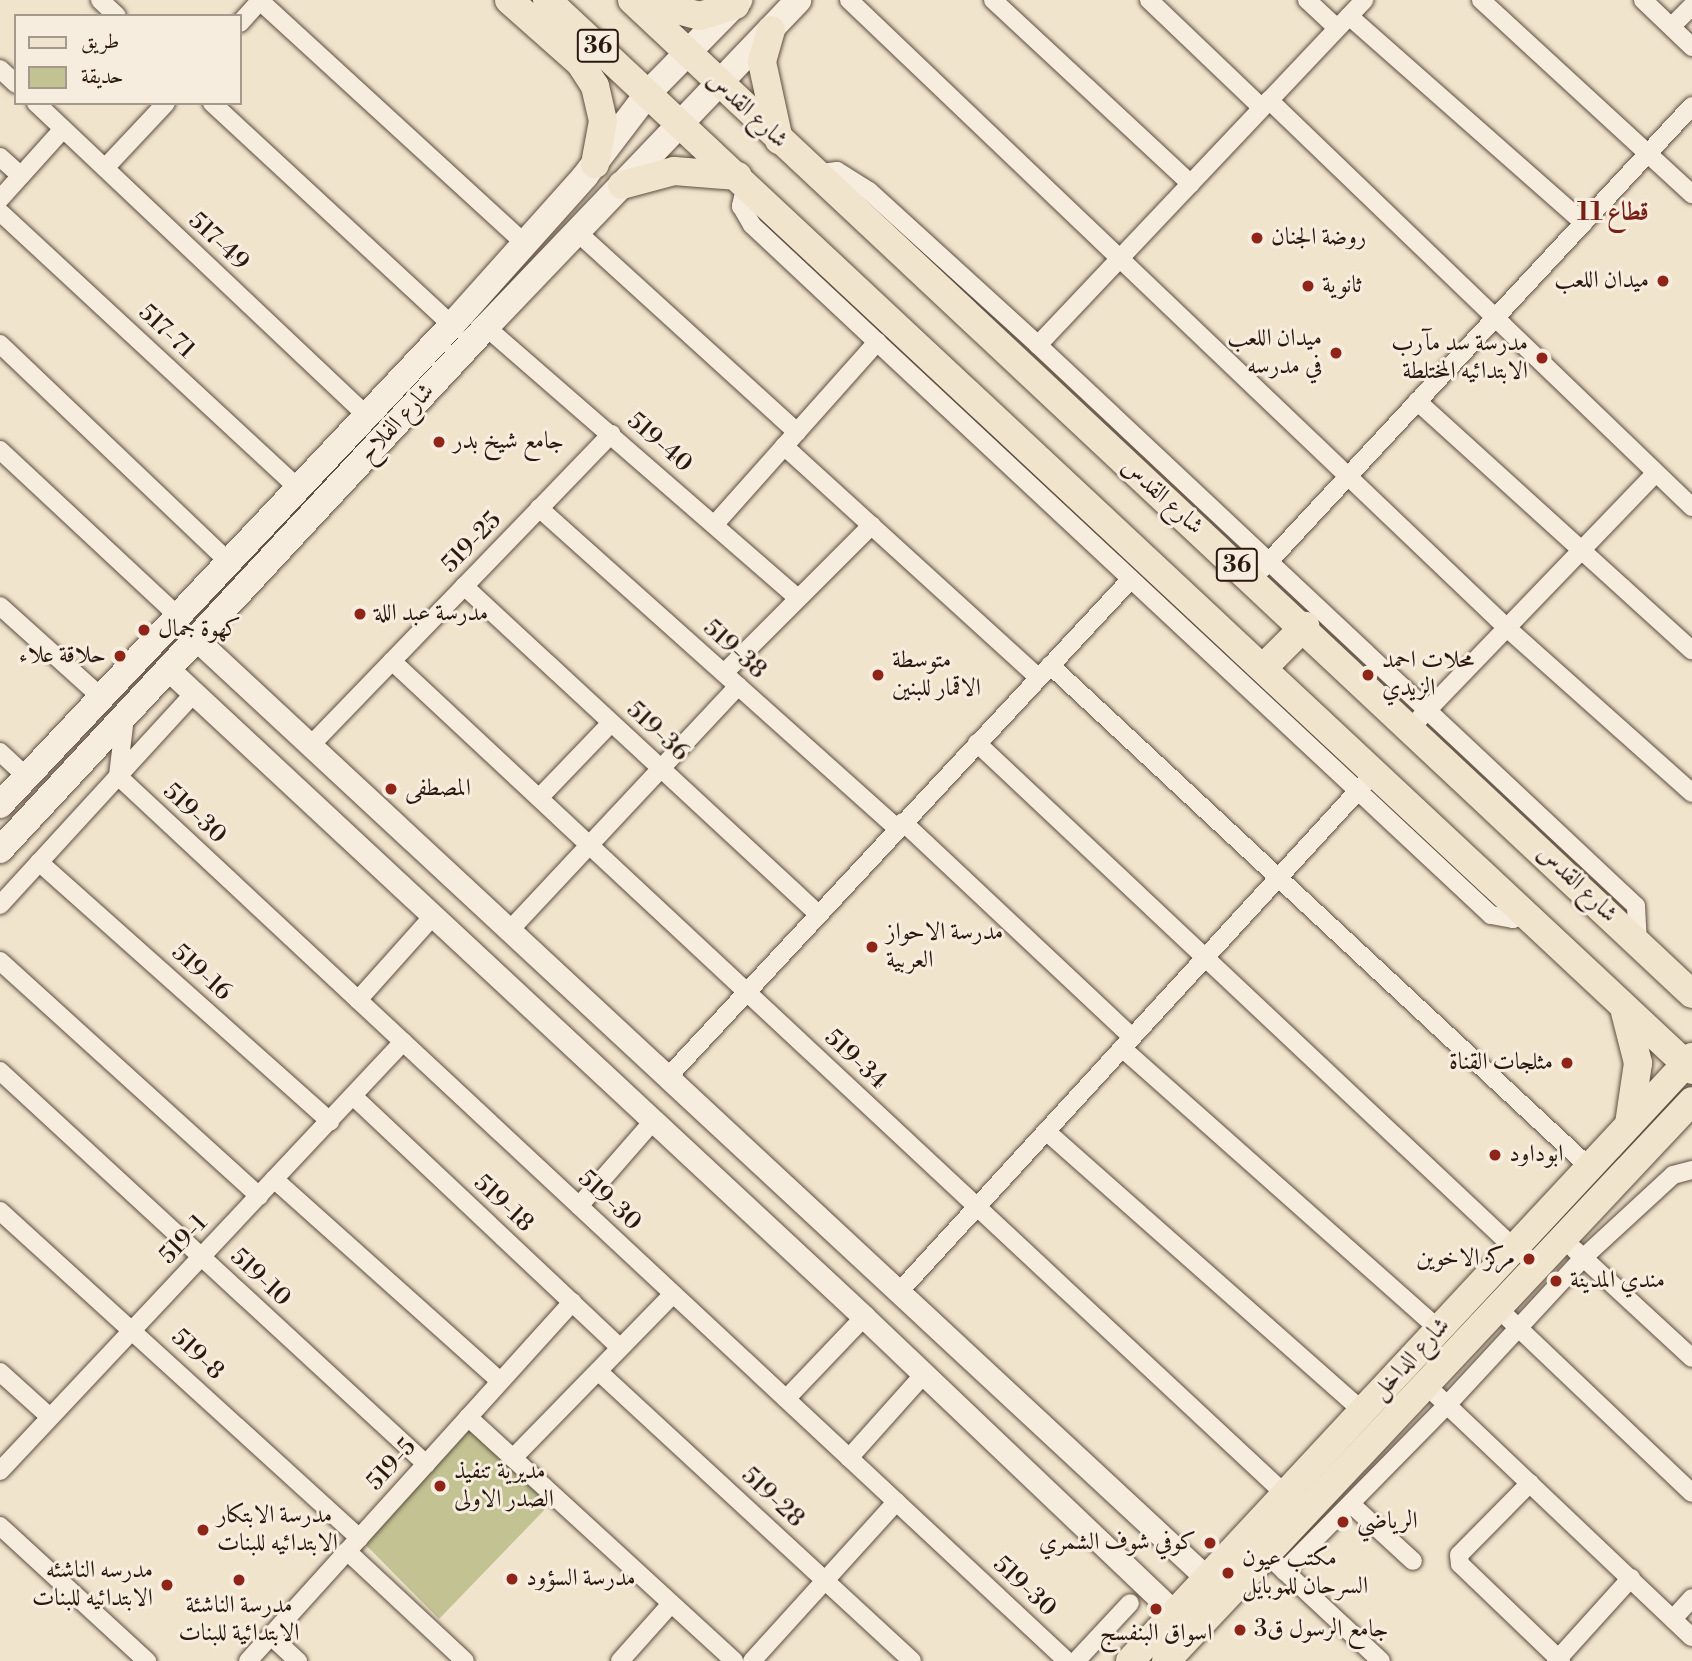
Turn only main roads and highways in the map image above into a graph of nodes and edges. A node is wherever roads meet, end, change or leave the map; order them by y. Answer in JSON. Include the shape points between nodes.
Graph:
{"nodes":[{"id":1,"x":509,"y":0,"type":"edge"},
{"id":2,"x":547,"y":0,"type":"edge"},
{"id":3,"x":632,"y":0,"type":"edge"},
{"id":4,"x":640,"y":0,"type":"edge"},
{"id":5,"x":799,"y":0,"type":"edge"},
{"id":6,"x":737,"y":2,"type":"edge"},
{"id":7,"x":771,"y":30,"type":"junction"},
{"id":8,"x":689,"y":55,"type":"junction"},
{"id":9,"x":720,"y":85,"type":"junction"},
{"id":10,"x":649,"y":92,"type":"junction"},
{"id":11,"x":684,"y":123,"type":"junction"},
{"id":12,"x":779,"y":140,"type":"junction"},
{"id":13,"x":595,"y":164,"type":"junction"},
{"id":14,"x":742,"y":180,"type":"junction"},
{"id":15,"x":622,"y":185,"type":"junction"},
{"id":16,"x":1305,"y":626,"type":"junction"},
{"id":17,"x":1265,"y":666,"type":"junction"},
{"id":18,"x":0,"y":804,"type":"edge"},
{"id":19,"x":0,"y":850,"type":"edge"},
{"id":20,"x":1658,"y":962,"type":"junction"},
{"id":21,"x":1692,"y":978,"type":"edge"},
{"id":22,"x":1692,"y":994,"type":"edge"},
{"id":23,"x":1623,"y":1005,"type":"junction"},
{"id":24,"x":1690,"y":1064,"type":"edge"},
{"id":25,"x":1692,"y":1101,"type":"edge"},
{"id":26,"x":1629,"y":1124,"type":"junction"},
{"id":27,"x":1692,"y":1127,"type":"edge"},
{"id":28,"x":1658,"y":1136,"type":"junction"},
{"id":29,"x":1130,"y":1661,"type":"edge"},
{"id":30,"x":1166,"y":1661,"type":"edge"}],
"edges":[{"from":1,"to":13,"type":"main road","via":[[580,63],[595,86],[603,121]]},
{"from":2,"to":10,"type":"main road","number":"36"},
{"from":3,"to":8,"type":"main road","name":"شارع القدس","number":"36"},
{"from":4,"to":6,"type":"main road","via":[[700,16]]},
{"from":5,"to":7,"type":"main road","name":"شارع الفلاح"},
{"from":6,"to":8,"type":"main road","name":"شارع الفلاح"},
{"from":7,"to":9,"type":"main road","name":"شارع الفلاح"},
{"from":7,"to":12,"type":"main road","via":[[762,62]]},
{"from":8,"to":9,"type":"main road","name":"شارع القدس","number":"36"},
{"from":8,"to":10,"type":"main road","name":"شارع الفلاح"},
{"from":9,"to":11,"type":"main road","name":"شارع الفلاح"},
{"from":9,"to":12,"type":"main road","name":"شارع القدس","number":"36"},
{"from":10,"to":11,"type":"main road","number":"36"},
{"from":10,"to":13,"type":"main road","name":"شارع الفلاح"},
{"from":11,"to":14,"type":"main road","number":"36"},
{"from":11,"to":15,"type":"main road","name":"شارع الفلاح"},
{"from":12,"to":16,"type":"main road","name":"شارع القدس","number":"36","via":[[1260,570]]},
{"from":13,"to":18,"type":"main road","name":"شارع الفلاح","via":[[452,325]]},
{"from":14,"to":15,"type":"main road","via":[[674,171]]},
{"from":14,"to":17,"type":"main road","number":"36"},
{"from":15,"to":19,"type":"main road","name":"شارع الفلاح"},
{"from":16,"to":17,"type":"main road"},
{"from":16,"to":20,"type":"main road","name":"شارع القدس","number":"36","via":[[1419,719]]},
{"from":17,"to":23,"type":"main road","number":"36","via":[[1367,780],[1526,914]]},
{"from":20,"to":21,"type":"main road"},
{"from":20,"to":22,"type":"main road","name":"شارع القدس","number":"36"},
{"from":23,"to":24,"type":"main road","number":"36"},
{"from":23,"to":26,"type":"main road","via":[[1638,1063]]},
{"from":24,"to":26,"type":"main road","name":"شارع الداخل"},
{"from":25,"to":28,"type":"main road","name":"شارع الداخل"},
{"from":26,"to":29,"type":"main road","name":"شارع الداخل"},
{"from":27,"to":28,"type":"main road"},
{"from":28,"to":30,"type":"main road","name":"شارع الداخل","via":[[1562,1238],[1507,1316],[1426,1385],[1275,1562]]}]}
